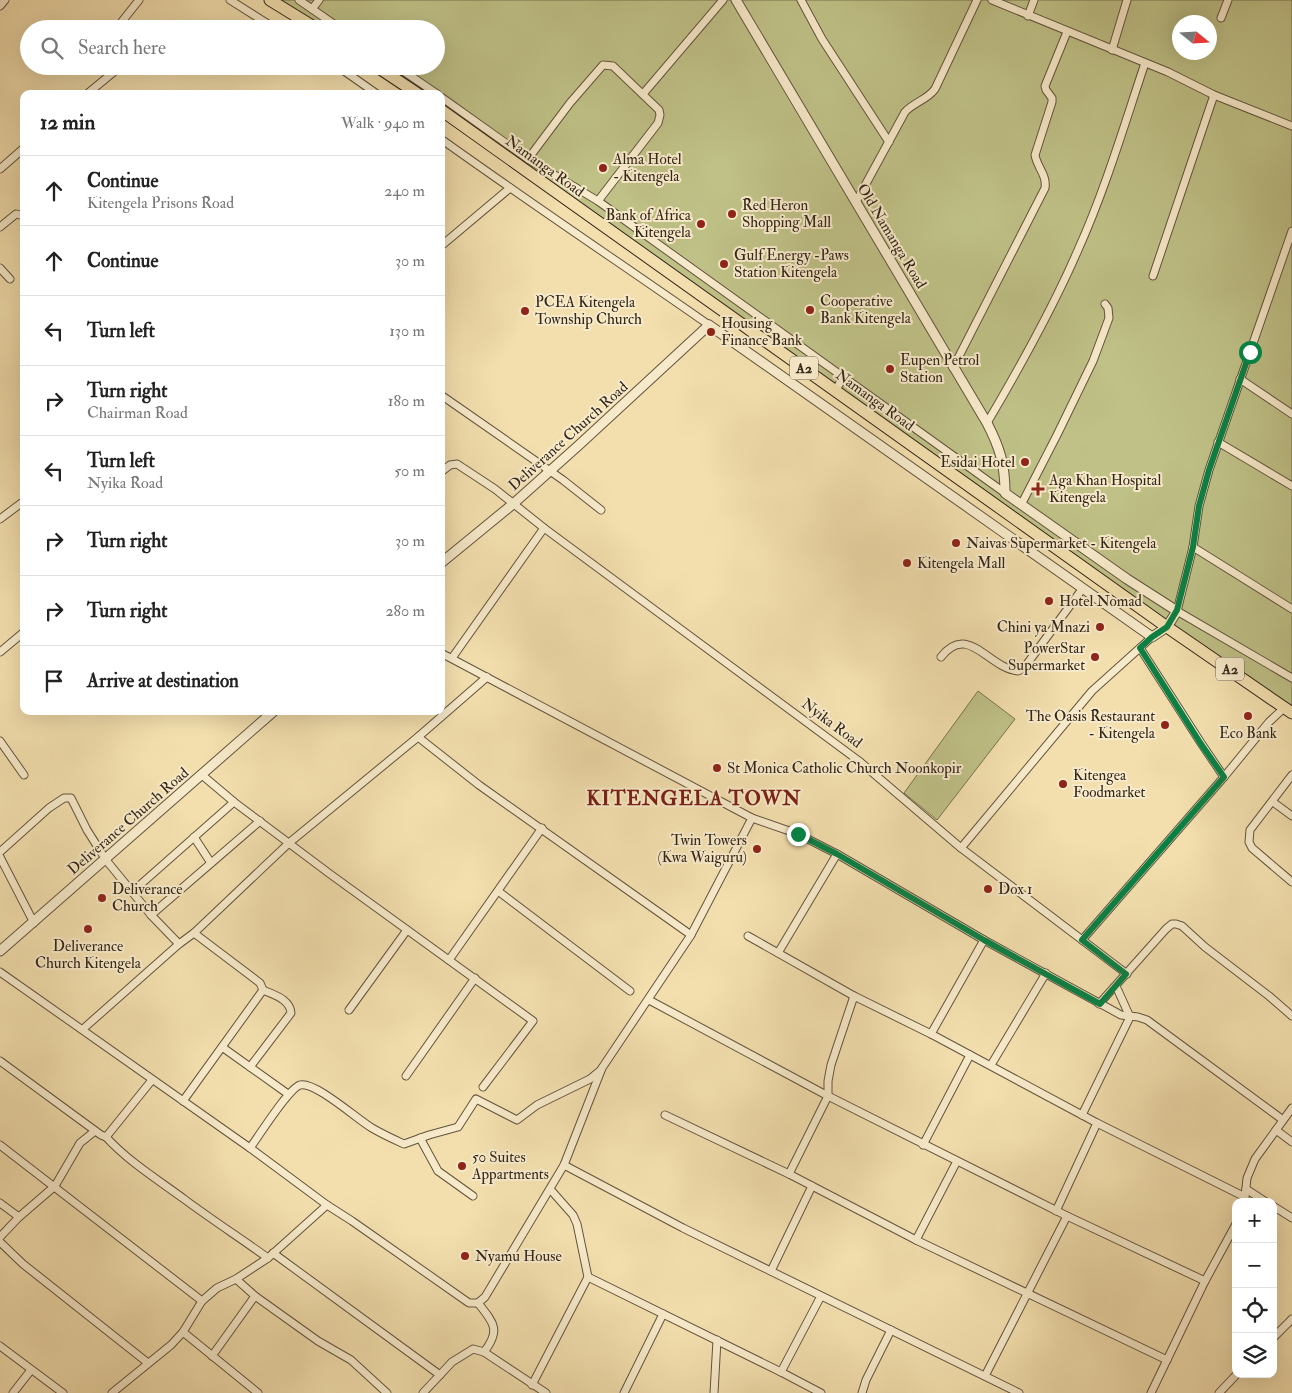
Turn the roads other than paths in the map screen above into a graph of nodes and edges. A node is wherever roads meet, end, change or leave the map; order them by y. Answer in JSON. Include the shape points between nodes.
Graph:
{"nodes":[{"id":1,"x":5,"y":0,"type":"edge"},
{"id":2,"x":139,"y":0,"type":"edge"},
{"id":3,"x":230,"y":0,"type":"edge"},
{"id":4,"x":270,"y":0,"type":"edge"},
{"id":5,"x":299,"y":0,"type":"edge"},
{"id":6,"x":318,"y":0,"type":"edge"},
{"id":7,"x":723,"y":0,"type":"edge"},
{"id":8,"x":737,"y":0,"type":"edge"},
{"id":9,"x":801,"y":0,"type":"edge"},
{"id":10,"x":977,"y":0,"type":"edge"},
{"id":11,"x":992,"y":0,"type":"edge"},
{"id":12,"x":1034,"y":0,"type":"edge"},
{"id":13,"x":1127,"y":0,"type":"edge"},
{"id":14,"x":1228,"y":0,"type":"edge"},
{"id":15,"x":0,"y":6,"type":"edge"},
{"id":16,"x":312,"y":9,"type":"junction"},
{"id":17,"x":1028,"y":16,"type":"junction"},
{"id":18,"x":1221,"y":18,"type":"dead end"},
{"id":19,"x":123,"y":20,"type":"edge"},
{"id":20,"x":262,"y":20,"type":"edge"},
{"id":21,"x":302,"y":20,"type":"edge"},
{"id":22,"x":328,"y":20,"type":"edge"},
{"id":23,"x":1068,"y":32,"type":"junction"},
{"id":24,"x":1112,"y":50,"type":"junction"},
{"id":25,"x":1145,"y":63,"type":"junction"},
{"id":26,"x":109,"y":75,"type":"edge"},
{"id":27,"x":350,"y":75,"type":"edge"},
{"id":28,"x":390,"y":75,"type":"edge"},
{"id":29,"x":409,"y":75,"type":"edge"},
{"id":30,"x":92,"y":90,"type":"edge"},
{"id":31,"x":371,"y":90,"type":"edge"},
{"id":32,"x":412,"y":90,"type":"edge"},
{"id":33,"x":431,"y":90,"type":"edge"},
{"id":34,"x":642,"y":94,"type":"junction"},
{"id":35,"x":1214,"y":95,"type":"junction"},
{"id":36,"x":445,"y":100,"type":"edge"},
{"id":37,"x":445,"y":113,"type":"edge"},
{"id":38,"x":1292,"y":126,"type":"edge"},
{"id":39,"x":445,"y":142,"type":"edge"},
{"id":40,"x":889,"y":142,"type":"junction"},
{"id":41,"x":20,"y":151,"type":"edge"},
{"id":42,"x":528,"y":159,"type":"junction"},
{"id":43,"x":0,"y":168,"type":"edge"},
{"id":44,"x":510,"y":188,"type":"junction"},
{"id":45,"x":598,"y":201,"type":"junction"},
{"id":46,"x":856,"y":202,"type":"junction"},
{"id":47,"x":20,"y":215,"type":"edge"},
{"id":48,"x":0,"y":227,"type":"edge"},
{"id":49,"x":1292,"y":231,"type":"edge"},
{"id":50,"x":445,"y":243,"type":"edge"},
{"id":51,"x":0,"y":268,"type":"edge"},
{"id":52,"x":1153,"y":276,"type":"dead end"},
{"id":53,"x":10,"y":279,"type":"dead end"},
{"id":54,"x":738,"y":302,"type":"junction"},
{"id":55,"x":1105,"y":304,"type":"dead end"},
{"id":56,"x":730,"y":314,"type":"junction"},
{"id":57,"x":709,"y":325,"type":"junction"},
{"id":58,"x":953,"y":368,"type":"junction"},
{"id":59,"x":843,"y":377,"type":"junction"},
{"id":60,"x":1240,"y":379,"type":"junction"},
{"id":61,"x":836,"y":390,"type":"junction"},
{"id":62,"x":445,"y":398,"type":"edge"},
{"id":63,"x":1292,"y":414,"type":"edge"},
{"id":64,"x":988,"y":423,"type":"junction"},
{"id":65,"x":1218,"y":442,"type":"junction"},
{"id":66,"x":445,"y":469,"type":"edge"},
{"id":67,"x":548,"y":471,"type":"junction"},
{"id":68,"x":1292,"y":486,"type":"edge"},
{"id":69,"x":1004,"y":493,"type":"junction"},
{"id":70,"x":20,"y":503,"type":"edge"},
{"id":71,"x":513,"y":504,"type":"junction"},
{"id":72,"x":1021,"y":505,"type":"junction"},
{"id":73,"x":601,"y":510,"type":"dead end"},
{"id":74,"x":0,"y":519,"type":"edge"},
{"id":75,"x":544,"y":528,"type":"junction"},
{"id":76,"x":1193,"y":547,"type":"junction"},
{"id":77,"x":445,"y":560,"type":"edge"},
{"id":78,"x":1083,"y":588,"type":"junction"},
{"id":79,"x":1292,"y":609,"type":"edge"},
{"id":80,"x":1177,"y":610,"type":"junction"},
{"id":81,"x":1167,"y":627,"type":"junction"},
{"id":82,"x":20,"y":637,"type":"edge"},
{"id":83,"x":1152,"y":637,"type":"junction"},
{"id":84,"x":1140,"y":648,"type":"junction"},
{"id":85,"x":0,"y":652,"type":"edge"},
{"id":86,"x":445,"y":655,"type":"edge"},
{"id":87,"x":941,"y":657,"type":"dead end"},
{"id":88,"x":452,"y":658,"type":"junction"},
{"id":89,"x":487,"y":677,"type":"junction"},
{"id":90,"x":1292,"y":678,"type":"edge"},
{"id":91,"x":1288,"y":711,"type":"edge"},
{"id":92,"x":445,"y":714,"type":"edge"},
{"id":93,"x":270,"y":715,"type":"edge"},
{"id":94,"x":443,"y":715,"type":"edge"},
{"id":95,"x":418,"y":737,"type":"junction"},
{"id":96,"x":0,"y":741,"type":"edge"},
{"id":97,"x":1292,"y":774,"type":"edge"},
{"id":98,"x":24,"y":775,"type":"dead end"},
{"id":99,"x":202,"y":775,"type":"junction"},
{"id":100,"x":1224,"y":777,"type":"junction"},
{"id":101,"x":234,"y":802,"type":"junction"},
{"id":102,"x":1273,"y":802,"type":"junction"},
{"id":103,"x":1292,"y":816,"type":"edge"},
{"id":104,"x":752,"y":818,"type":"junction"},
{"id":105,"x":260,"y":821,"type":"junction"},
{"id":106,"x":542,"y":828,"type":"junction"},
{"id":107,"x":194,"y":837,"type":"junction"},
{"id":108,"x":290,"y":842,"type":"junction"},
{"id":109,"x":961,"y":848,"type":"junction"},
{"id":110,"x":0,"y":852,"type":"edge"},
{"id":111,"x":837,"y":854,"type":"junction"},
{"id":112,"x":0,"y":857,"type":"edge"},
{"id":113,"x":106,"y":860,"type":"junction"},
{"id":114,"x":211,"y":863,"type":"junction"},
{"id":115,"x":1292,"y":882,"type":"edge"},
{"id":116,"x":498,"y":891,"type":"junction"},
{"id":117,"x":132,"y":892,"type":"junction"},
{"id":118,"x":151,"y":915,"type":"junction"},
{"id":119,"x":34,"y":922,"type":"junction"},
{"id":120,"x":407,"y":930,"type":"junction"},
{"id":121,"x":194,"y":932,"type":"junction"},
{"id":122,"x":691,"y":935,"type":"junction"},
{"id":123,"x":748,"y":936,"type":"dead end"},
{"id":124,"x":984,"y":940,"type":"junction"},
{"id":125,"x":1082,"y":940,"type":"junction"},
{"id":126,"x":179,"y":944,"type":"junction"},
{"id":127,"x":0,"y":951,"type":"edge"},
{"id":128,"x":778,"y":953,"type":"junction"},
{"id":129,"x":449,"y":960,"type":"junction"},
{"id":130,"x":0,"y":972,"type":"edge"},
{"id":131,"x":1046,"y":973,"type":"junction"},
{"id":132,"x":1126,"y":974,"type":"junction"},
{"id":133,"x":475,"y":978,"type":"junction"},
{"id":134,"x":1116,"y":986,"type":"junction"},
{"id":135,"x":264,"y":990,"type":"junction"},
{"id":136,"x":630,"y":991,"type":"dead end"},
{"id":137,"x":854,"y":996,"type":"junction"},
{"id":138,"x":648,"y":1000,"type":"junction"},
{"id":139,"x":1100,"y":1004,"type":"junction"},
{"id":140,"x":348,"y":1010,"type":"dead end"},
{"id":141,"x":1292,"y":1016,"type":"edge"},
{"id":142,"x":1130,"y":1017,"type":"junction"},
{"id":143,"x":83,"y":1029,"type":"junction"},
{"id":144,"x":931,"y":1034,"type":"junction"},
{"id":145,"x":222,"y":1047,"type":"junction"},
{"id":146,"x":970,"y":1055,"type":"junction"},
{"id":147,"x":0,"y":1061,"type":"edge"},
{"id":148,"x":991,"y":1065,"type":"junction"},
{"id":149,"x":250,"y":1067,"type":"junction"},
{"id":150,"x":602,"y":1068,"type":"junction"},
{"id":151,"x":406,"y":1076,"type":"dead end"},
{"id":152,"x":152,"y":1080,"type":"junction"},
{"id":153,"x":483,"y":1087,"type":"dead end"},
{"id":154,"x":288,"y":1094,"type":"junction"},
{"id":155,"x":828,"y":1096,"type":"junction"},
{"id":156,"x":183,"y":1101,"type":"junction"},
{"id":157,"x":1292,"y":1108,"type":"edge"},
{"id":158,"x":665,"y":1115,"type":"dead end"},
{"id":159,"x":1082,"y":1115,"type":"junction"},
{"id":160,"x":1283,"y":1120,"type":"junction"},
{"id":161,"x":1097,"y":1123,"type":"junction"},
{"id":162,"x":1276,"y":1130,"type":"junction"},
{"id":163,"x":94,"y":1131,"type":"junction"},
{"id":164,"x":106,"y":1137,"type":"junction"},
{"id":165,"x":420,"y":1138,"type":"junction"},
{"id":166,"x":1292,"y":1142,"type":"edge"},
{"id":167,"x":924,"y":1144,"type":"junction"},
{"id":168,"x":0,"y":1145,"type":"edge"},
{"id":169,"x":250,"y":1148,"type":"junction"},
{"id":170,"x":957,"y":1161,"type":"junction"},
{"id":171,"x":564,"y":1165,"type":"junction"},
{"id":172,"x":789,"y":1174,"type":"junction"},
{"id":173,"x":55,"y":1186,"type":"junction"},
{"id":174,"x":812,"y":1186,"type":"junction"},
{"id":175,"x":550,"y":1189,"type":"junction"},
{"id":176,"x":473,"y":1196,"type":"dead end"},
{"id":177,"x":1245,"y":1196,"type":"edge"},
{"id":178,"x":0,"y":1203,"type":"edge"},
{"id":179,"x":327,"y":1205,"type":"junction"},
{"id":180,"x":1277,"y":1209,"type":"edge"},
{"id":181,"x":1056,"y":1211,"type":"junction"},
{"id":182,"x":1067,"y":1216,"type":"junction"},
{"id":183,"x":19,"y":1217,"type":"junction"},
{"id":184,"x":1292,"y":1218,"type":"edge"},
{"id":185,"x":1232,"y":1232,"type":"edge"},
{"id":186,"x":0,"y":1237,"type":"edge"},
{"id":187,"x":916,"y":1240,"type":"junction"},
{"id":188,"x":0,"y":1242,"type":"edge"},
{"id":189,"x":271,"y":1256,"type":"junction"},
{"id":190,"x":770,"y":1271,"type":"junction"},
{"id":191,"x":588,"y":1277,"type":"junction"},
{"id":192,"x":236,"y":1279,"type":"junction"},
{"id":193,"x":1206,"y":1282,"type":"junction"},
{"id":194,"x":1027,"y":1293,"type":"junction"},
{"id":195,"x":255,"y":1296,"type":"junction"},
{"id":196,"x":821,"y":1296,"type":"junction"},
{"id":197,"x":202,"y":1301,"type":"junction"},
{"id":198,"x":478,"y":1303,"type":"junction"},
{"id":199,"x":663,"y":1314,"type":"junction"},
{"id":200,"x":1292,"y":1319,"type":"edge"},
{"id":201,"x":891,"y":1330,"type":"junction"},
{"id":202,"x":183,"y":1332,"type":"junction"},
{"id":203,"x":1277,"y":1334,"type":"edge"},
{"id":204,"x":717,"y":1340,"type":"junction"},
{"id":205,"x":0,"y":1346,"type":"edge"},
{"id":206,"x":484,"y":1352,"type":"junction"},
{"id":207,"x":212,"y":1356,"type":"junction"},
{"id":208,"x":1167,"y":1360,"type":"junction"},
{"id":209,"x":148,"y":1364,"type":"junction"},
{"id":210,"x":31,"y":1370,"type":"junction"},
{"id":211,"x":781,"y":1372,"type":"junction"},
{"id":212,"x":440,"y":1375,"type":"junction"},
{"id":213,"x":985,"y":1376,"type":"junction"},
{"id":214,"x":1233,"y":1378,"type":"edge"},
{"id":215,"x":532,"y":1385,"type":"junction"},
{"id":216,"x":13,"y":1393,"type":"edge"},
{"id":217,"x":63,"y":1393,"type":"edge"},
{"id":218,"x":112,"y":1393,"type":"edge"},
{"id":219,"x":257,"y":1393,"type":"edge"},
{"id":220,"x":387,"y":1393,"type":"edge"},
{"id":221,"x":423,"y":1393,"type":"edge"},
{"id":222,"x":546,"y":1393,"type":"edge"},
{"id":223,"x":624,"y":1393,"type":"edge"},
{"id":224,"x":714,"y":1393,"type":"edge"},
{"id":225,"x":821,"y":1393,"type":"edge"},
{"id":226,"x":862,"y":1393,"type":"edge"},
{"id":227,"x":1020,"y":1393,"type":"edge"},
{"id":228,"x":1151,"y":1393,"type":"edge"},
{"id":229,"x":1219,"y":1393,"type":"edge"}],
"edges":[{"from":1,"to":15,"type":"street"},
{"from":2,"to":19,"type":"street"},
{"from":3,"to":20,"type":"street"},
{"from":4,"to":21,"type":"highway"},
{"from":5,"to":16,"type":"street"},
{"from":6,"to":16,"type":"street"},
{"from":7,"to":34,"type":"street"},
{"from":8,"to":46,"type":"street","name":"Old Namanga Road"},
{"from":9,"to":40,"type":"street","via":[[826,46]]},
{"from":10,"to":40,"type":"street","via":[[935,89],[931,95],[910,106]]},
{"from":11,"to":17,"type":"street"},
{"from":12,"to":17,"type":"street"},
{"from":13,"to":24,"type":"street"},
{"from":14,"to":18,"type":"street"},
{"from":16,"to":22,"type":"street"},
{"from":17,"to":23,"type":"street"},
{"from":23,"to":24,"type":"street"},
{"from":23,"to":58,"type":"street","via":[[1045,86],[1052,102],[1035,154],[1045,178],[1045,188]]},
{"from":24,"to":25,"type":"street"},
{"from":25,"to":35,"type":"street"},
{"from":25,"to":64,"type":"street","via":[[1078,249]]},
{"from":26,"to":30,"type":"street"},
{"from":27,"to":31,"type":"street"},
{"from":28,"to":32,"type":"highway"},
{"from":29,"to":33,"type":"street"},
{"from":34,"to":42,"type":"street","via":[[613,66],[603,66]]},
{"from":34,"to":45,"type":"street","via":[[659,110],[660,120]]},
{"from":35,"to":38,"type":"street"},
{"from":35,"to":52,"type":"street"},
{"from":36,"to":42,"type":"street"},
{"from":37,"to":56,"type":"highway","name":"Namanga Road","number":"A2"},
{"from":39,"to":44,"type":"street"},
{"from":40,"to":46,"type":"street"},
{"from":41,"to":43,"type":"street"},
{"from":42,"to":45,"type":"street"},
{"from":44,"to":50,"type":"street"},
{"from":44,"to":57,"type":"street"},
{"from":45,"to":54,"type":"street"},
{"from":46,"to":58,"type":"street","name":"Old Namanga Road"},
{"from":47,"to":48,"type":"street","via":[[16,214]]},
{"from":49,"to":60,"type":"street"},
{"from":51,"to":53,"type":"street"},
{"from":54,"to":56,"type":"street"},
{"from":54,"to":59,"type":"street"},
{"from":55,"to":72,"type":"street","via":[[1109,313],[1103,335],[1058,435]]},
{"from":56,"to":61,"type":"highway","name":"Namanga Road","number":"A2"},
{"from":57,"to":67,"type":"street","name":"Deliverance Church Road"},
{"from":57,"to":78,"type":"street"},
{"from":58,"to":64,"type":"street","name":"Old Namanga Road"},
{"from":59,"to":61,"type":"street"},
{"from":59,"to":69,"type":"street"},
{"from":60,"to":63,"type":"street"},
{"from":60,"to":65,"type":"street"},
{"from":61,"to":81,"type":"highway","name":"Namanga Road","number":"A2"},
{"from":62,"to":67,"type":"street"},
{"from":64,"to":69,"type":"street","name":"Old Namanga Road","via":[[1002,459]]},
{"from":65,"to":68,"type":"street"},
{"from":65,"to":76,"type":"street","via":[[1199,506]]},
{"from":66,"to":71,"type":"street","name":"Nyika Road","via":[[453,464],[461,465]]},
{"from":67,"to":71,"type":"street","name":"Deliverance Church Road"},
{"from":67,"to":73,"type":"street"},
{"from":69,"to":72,"type":"street"},
{"from":70,"to":74,"type":"street"},
{"from":71,"to":75,"type":"street","name":"Nyika Road"},
{"from":71,"to":77,"type":"street","name":"Deliverance Church Road"},
{"from":72,"to":80,"type":"street"},
{"from":75,"to":88,"type":"street"},
{"from":75,"to":109,"type":"street","name":"Nyika Road","via":[[859,761]]},
{"from":76,"to":79,"type":"street"},
{"from":76,"to":80,"type":"street"},
{"from":78,"to":83,"type":"street"},
{"from":78,"to":87,"type":"street","via":[[1024,668],[1018,671],[1002,666],[969,644],[956,644]]},
{"from":80,"to":81,"type":"street"},
{"from":80,"to":90,"type":"street"},
{"from":81,"to":83,"type":"street"},
{"from":81,"to":91,"type":"highway","name":"Namanga Road","number":"A2"},
{"from":82,"to":85,"type":"street"},
{"from":83,"to":84,"type":"street"},
{"from":84,"to":100,"type":"street"},
{"from":84,"to":109,"type":"street","via":[[1092,691]]},
{"from":86,"to":88,"type":"street"},
{"from":88,"to":89,"type":"street"},
{"from":89,"to":92,"type":"street"},
{"from":89,"to":104,"type":"street"},
{"from":91,"to":100,"type":"street","via":[[1269,722]]},
{"from":93,"to":99,"type":"street","name":"Deliverance Church Road"},
{"from":94,"to":95,"type":"street"},
{"from":95,"to":106,"type":"street","via":[[479,785]]},
{"from":95,"to":108,"type":"street"},
{"from":96,"to":98,"type":"street"},
{"from":97,"to":102,"type":"street"},
{"from":99,"to":101,"type":"street"},
{"from":99,"to":113,"type":"street","name":"Deliverance Church Road"},
{"from":100,"to":125,"type":"street"},
{"from":101,"to":105,"type":"street"},
{"from":101,"to":107,"type":"street"},
{"from":102,"to":103,"type":"street"},
{"from":102,"to":115,"type":"street","via":[[1250,830],[1249,842],[1256,852]]},
{"from":104,"to":111,"type":"street","via":[[798,834]]},
{"from":104,"to":122,"type":"street"},
{"from":105,"to":108,"type":"street"},
{"from":105,"to":114,"type":"street"},
{"from":106,"to":116,"type":"street"},
{"from":106,"to":122,"type":"street"},
{"from":107,"to":114,"type":"street"},
{"from":107,"to":117,"type":"street"},
{"from":108,"to":120,"type":"street"},
{"from":108,"to":121,"type":"street"},
{"from":109,"to":125,"type":"street","name":"Nyika Road"},
{"from":110,"to":113,"type":"street","via":[[49,808],[68,797]]},
{"from":111,"to":124,"type":"street"},
{"from":111,"to":128,"type":"street"},
{"from":112,"to":119,"type":"street"},
{"from":113,"to":117,"type":"street"},
{"from":113,"to":119,"type":"street","name":"Deliverance Church Road"},
{"from":114,"to":118,"type":"street"},
{"from":116,"to":129,"type":"street"},
{"from":116,"to":136,"type":"street"},
{"from":117,"to":118,"type":"street"},
{"from":118,"to":126,"type":"street"},
{"from":119,"to":127,"type":"street","name":"Deliverance Church Road"},
{"from":120,"to":129,"type":"street"},
{"from":120,"to":140,"type":"street"},
{"from":121,"to":126,"type":"street"},
{"from":121,"to":135,"type":"street","via":[[260,983]]},
{"from":122,"to":138,"type":"street"},
{"from":123,"to":128,"type":"street"},
{"from":124,"to":131,"type":"street"},
{"from":124,"to":144,"type":"street"},
{"from":125,"to":132,"type":"street","name":"Nyika Road"},
{"from":126,"to":143,"type":"street"},
{"from":128,"to":137,"type":"street"},
{"from":129,"to":133,"type":"street"},
{"from":130,"to":143,"type":"street"},
{"from":131,"to":139,"type":"street"},
{"from":131,"to":148,"type":"street"},
{"from":132,"to":134,"type":"street"},
{"from":132,"to":141,"type":"street","via":[[1166,929],[1176,924]]},
{"from":133,"to":151,"type":"street"},
{"from":133,"to":153,"type":"street","via":[[533,1021]]},
{"from":134,"to":139,"type":"street"},
{"from":134,"to":142,"type":"street"},
{"from":135,"to":145,"type":"street"},
{"from":135,"to":149,"type":"street","via":[[287,1002],[291,1013]]},
{"from":137,"to":144,"type":"street"},
{"from":137,"to":155,"type":"street","via":[[831,1065]]},
{"from":138,"to":150,"type":"street"},
{"from":138,"to":155,"type":"street"},
{"from":139,"to":142,"type":"street","via":[[1121,1016]]},
{"from":142,"to":159,"type":"street"},
{"from":142,"to":160,"type":"street","via":[[1147,1020]]},
{"from":143,"to":152,"type":"street"},
{"from":144,"to":146,"type":"street"},
{"from":145,"to":149,"type":"street"},
{"from":145,"to":156,"type":"street"},
{"from":146,"to":148,"type":"street"},
{"from":146,"to":167,"type":"street"},
{"from":147,"to":163,"type":"street"},
{"from":148,"to":159,"type":"street"},
{"from":149,"to":154,"type":"street"},
{"from":150,"to":165,"type":"street","via":[[590,1079],[537,1105],[518,1120],[476,1099],[458,1127]]},
{"from":150,"to":171,"type":"street"},
{"from":152,"to":156,"type":"street"},
{"from":152,"to":164,"type":"street"},
{"from":154,"to":165,"type":"street","via":[[300,1085],[309,1085],[372,1128],[404,1144]]},
{"from":154,"to":169,"type":"street"},
{"from":155,"to":167,"type":"street"},
{"from":155,"to":172,"type":"street"},
{"from":156,"to":169,"type":"street"},
{"from":157,"to":160,"type":"street"},
{"from":158,"to":172,"type":"street"},
{"from":159,"to":161,"type":"street"},
{"from":160,"to":162,"type":"street"},
{"from":161,"to":177,"type":"street"},
{"from":161,"to":181,"type":"street"},
{"from":162,"to":166,"type":"street"},
{"from":162,"to":177,"type":"street","via":[[1255,1159],[1247,1178]]},
{"from":163,"to":164,"type":"street"},
{"from":163,"to":173,"type":"street","via":[[80,1143]]},
{"from":164,"to":189,"type":"street","via":[[138,1166]]},
{"from":165,"to":176,"type":"street","via":[[438,1171]]},
{"from":167,"to":170,"type":"street"},
{"from":168,"to":173,"type":"street"},
{"from":169,"to":179,"type":"street"},
{"from":170,"to":181,"type":"street"},
{"from":170,"to":187,"type":"street"},
{"from":171,"to":175,"type":"street"},
{"from":171,"to":190,"type":"street"},
{"from":172,"to":174,"type":"street"},
{"from":173,"to":183,"type":"street"},
{"from":173,"to":197,"type":"street"},
{"from":174,"to":187,"type":"street"},
{"from":174,"to":190,"type":"street"},
{"from":175,"to":191,"type":"street","via":[[577,1224]]},
{"from":175,"to":198,"type":"street","via":[[485,1297]]},
{"from":178,"to":183,"type":"street"},
{"from":179,"to":189,"type":"street"},
{"from":179,"to":198,"type":"street","via":[[469,1303]]},
{"from":180,"to":184,"type":"street"},
{"from":181,"to":182,"type":"street"},
{"from":182,"to":193,"type":"street"},
{"from":182,"to":194,"type":"street"},
{"from":183,"to":186,"type":"street"},
{"from":185,"to":193,"type":"street"},
{"from":187,"to":194,"type":"street"},
{"from":188,"to":209,"type":"street"},
{"from":189,"to":192,"type":"street"},
{"from":189,"to":212,"type":"street"},
{"from":190,"to":196,"type":"street"},
{"from":191,"to":199,"type":"street"},
{"from":191,"to":215,"type":"street"},
{"from":192,"to":195,"type":"street"},
{"from":192,"to":197,"type":"street","via":[[217,1288]]},
{"from":193,"to":208,"type":"street"},
{"from":194,"to":208,"type":"street"},
{"from":194,"to":213,"type":"street"},
{"from":195,"to":207,"type":"street"},
{"from":195,"to":220,"type":"street","via":[[351,1360]]},
{"from":196,"to":201,"type":"street"},
{"from":196,"to":211,"type":"street"},
{"from":197,"to":202,"type":"street"},
{"from":198,"to":206,"type":"street","via":[[495,1328]]},
{"from":199,"to":204,"type":"street"},
{"from":199,"to":223,"type":"street"},
{"from":200,"to":203,"type":"street"},
{"from":201,"to":213,"type":"street"},
{"from":201,"to":226,"type":"street"},
{"from":202,"to":207,"type":"street"},
{"from":202,"to":209,"type":"street"},
{"from":204,"to":211,"type":"street"},
{"from":204,"to":224,"type":"street"},
{"from":205,"to":210,"type":"street"},
{"from":206,"to":212,"type":"street","via":[[469,1350]]},
{"from":206,"to":215,"type":"street"},
{"from":207,"to":219,"type":"street"},
{"from":208,"to":228,"type":"street"},
{"from":209,"to":218,"type":"street"},
{"from":210,"to":216,"type":"street"},
{"from":210,"to":217,"type":"street"},
{"from":211,"to":225,"type":"street"},
{"from":212,"to":221,"type":"street"},
{"from":213,"to":227,"type":"street"},
{"from":214,"to":229,"type":"street"},
{"from":215,"to":222,"type":"street"}]}
